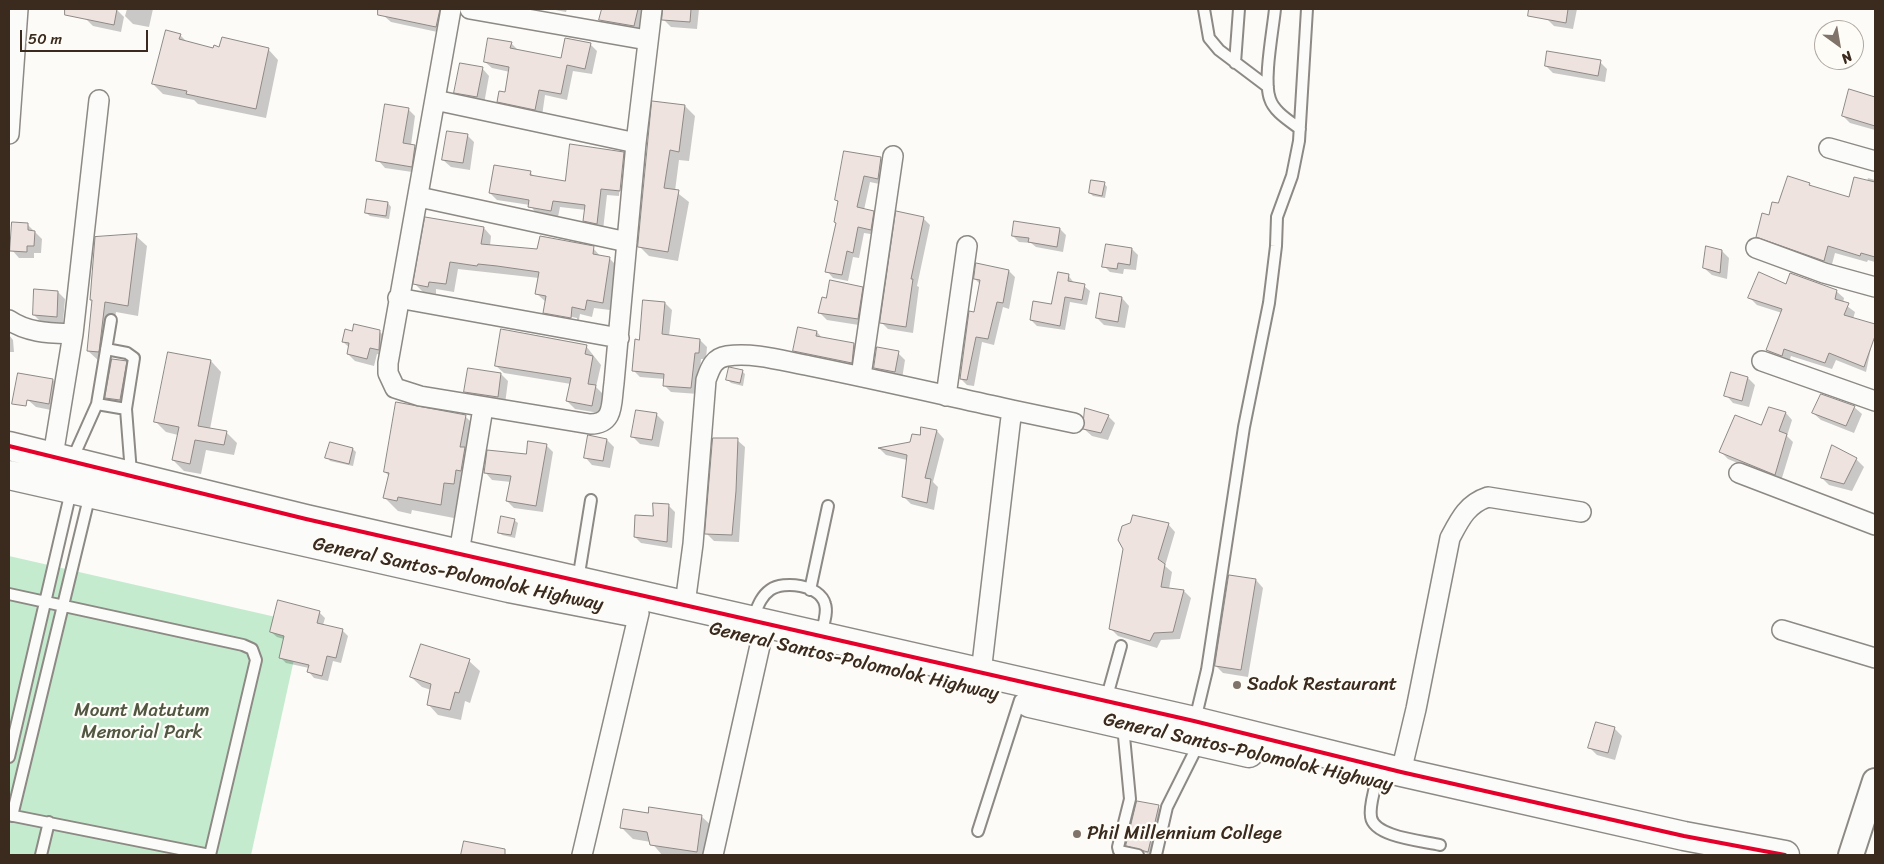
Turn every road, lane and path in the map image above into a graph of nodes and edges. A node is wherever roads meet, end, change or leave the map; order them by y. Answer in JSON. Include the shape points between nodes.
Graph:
{"nodes":[{"id":1,"x":18,"y":9,"type":"edge"},
{"id":2,"x":450,"y":9,"type":"edge"},
{"id":3,"x":470,"y":9,"type":"edge"},
{"id":4,"x":652,"y":9,"type":"edge"},
{"id":5,"x":1204,"y":9,"type":"edge"},
{"id":6,"x":1240,"y":9,"type":"edge"},
{"id":7,"x":1275,"y":9,"type":"edge"},
{"id":8,"x":1307,"y":9,"type":"edge"},
{"id":9,"x":648,"y":40,"type":"junction"},
{"id":10,"x":1235,"y":62,"type":"junction"},
{"id":11,"x":1268,"y":87,"type":"junction"},
{"id":12,"x":98,"y":100,"type":"dead end"},
{"id":13,"x":435,"y":100,"type":"junction"},
{"id":14,"x":1300,"y":129,"type":"junction"},
{"id":15,"x":9,"y":134,"type":"edge"},
{"id":16,"x":636,"y":143,"type":"junction"},
{"id":17,"x":1830,"y":148,"type":"dead end"},
{"id":18,"x":893,"y":156,"type":"dead end"},
{"id":19,"x":1875,"y":161,"type":"edge"},
{"id":20,"x":419,"y":197,"type":"junction"},
{"id":21,"x":627,"y":242,"type":"junction"},
{"id":22,"x":967,"y":246,"type":"dead end"},
{"id":23,"x":1756,"y":248,"type":"dead end"},
{"id":24,"x":1875,"y":287,"type":"edge"},
{"id":25,"x":398,"y":298,"type":"junction"},
{"id":26,"x":9,"y":320,"type":"edge"},
{"id":27,"x":111,"y":320,"type":"dead end"},
{"id":28,"x":73,"y":334,"type":"junction"},
{"id":29,"x":619,"y":338,"type":"junction"},
{"id":30,"x":106,"y":349,"type":"junction"},
{"id":31,"x":1762,"y":361,"type":"dead end"},
{"id":32,"x":861,"y":376,"type":"junction"},
{"id":33,"x":946,"y":396,"type":"junction"},
{"id":34,"x":1875,"y":401,"type":"edge"},
{"id":35,"x":97,"y":404,"type":"junction"},
{"id":36,"x":482,"y":408,"type":"junction"},
{"id":37,"x":126,"y":409,"type":"junction"},
{"id":38,"x":1012,"y":410,"type":"junction"},
{"id":39,"x":1074,"y":423,"type":"dead end"},
{"id":40,"x":9,"y":446,"type":"edge"},
{"id":41,"x":62,"y":458,"type":"junction"},
{"id":42,"x":1739,"y":472,"type":"dead end"},
{"id":43,"x":9,"y":475,"type":"edge"},
{"id":44,"x":131,"y":475,"type":"junction"},
{"id":45,"x":81,"y":490,"type":"junction"},
{"id":46,"x":591,"y":500,"type":"dead end"},
{"id":47,"x":828,"y":506,"type":"dead end"},
{"id":48,"x":1581,"y":512,"type":"dead end"},
{"id":49,"x":1875,"y":525,"type":"edge"},
{"id":50,"x":459,"y":553,"type":"junction"},
{"id":51,"x":577,"y":581,"type":"junction"},
{"id":52,"x":810,"y":590,"type":"junction"},
{"id":53,"x":9,"y":594,"type":"edge"},
{"id":54,"x":46,"y":603,"type":"junction"},
{"id":55,"x":685,"y":604,"type":"junction"},
{"id":56,"x":63,"y":607,"type":"junction"},
{"id":57,"x":639,"y":613,"type":"junction"},
{"id":58,"x":756,"y":630,"type":"junction"},
{"id":59,"x":1782,"y":630,"type":"dead end"},
{"id":60,"x":821,"y":636,"type":"junction"},
{"id":61,"x":1121,"y":646,"type":"dead end"},
{"id":62,"x":1875,"y":658,"type":"edge"},
{"id":63,"x":981,"y":673,"type":"junction"},
{"id":64,"x":1020,"y":700,"type":"junction"},
{"id":65,"x":1106,"y":700,"type":"junction"},
{"id":66,"x":21,"y":707,"type":"junction"},
{"id":67,"x":38,"y":712,"type":"junction"},
{"id":68,"x":1122,"y":725,"type":"junction"},
{"id":69,"x":1197,"y":731,"type":"junction"},
{"id":70,"x":9,"y":756,"type":"edge"},
{"id":71,"x":1389,"y":777,"type":"junction"},
{"id":72,"x":1875,"y":781,"type":"edge"},
{"id":73,"x":10,"y":815,"type":"edge"},
{"id":74,"x":49,"y":822,"type":"junction"},
{"id":75,"x":978,"y":831,"type":"dead end"},
{"id":76,"x":1440,"y":845,"type":"dead end"},
{"id":77,"x":41,"y":855,"type":"edge"},
{"id":78,"x":582,"y":855,"type":"edge"},
{"id":79,"x":713,"y":855,"type":"edge"},
{"id":80,"x":1138,"y":855,"type":"edge"},
{"id":81,"x":1156,"y":855,"type":"edge"},
{"id":82,"x":1697,"y":855,"type":"edge"},
{"id":83,"x":1786,"y":855,"type":"edge"},
{"id":84,"x":1852,"y":855,"type":"edge"}],
"edges":[{"from":1,"to":15,"type":"street"},
{"from":2,"to":13,"type":"street"},
{"from":3,"to":9,"type":"street"},
{"from":4,"to":9,"type":"street"},
{"from":5,"to":10,"type":"lane","via":[[1209,38]]},
{"from":6,"to":10,"type":"lane"},
{"from":7,"to":11,"type":"lane"},
{"from":8,"to":14,"type":"lane"},
{"from":9,"to":16,"type":"street"},
{"from":10,"to":11,"type":"lane"},
{"from":11,"to":14,"type":"lane","via":[[1270,100],[1277,110]]},
{"from":12,"to":28,"type":"street"},
{"from":13,"to":16,"type":"street"},
{"from":13,"to":20,"type":"street"},
{"from":14,"to":69,"type":"lane","via":[[1292,176],[1277,216],[1269,303],[1244,428]]},
{"from":16,"to":21,"type":"street"},
{"from":17,"to":19,"type":"street"},
{"from":18,"to":32,"type":"street"},
{"from":20,"to":21,"type":"street"},
{"from":20,"to":25,"type":"street"},
{"from":21,"to":29,"type":"street"},
{"from":22,"to":33,"type":"street"},
{"from":23,"to":24,"type":"street","via":[[1824,273]]},
{"from":25,"to":29,"type":"street"},
{"from":25,"to":36,"type":"street","via":[[388,363],[395,388],[405,393]]},
{"from":26,"to":28,"type":"street","via":[[21,328]]},
{"from":27,"to":30,"type":"lane"},
{"from":28,"to":41,"type":"street"},
{"from":29,"to":36,"type":"street","via":[[610,410],[603,422],[590,424]]},
{"from":30,"to":35,"type":"lane"},
{"from":30,"to":37,"type":"lane","via":[[133,356]]},
{"from":31,"to":34,"type":"street"},
{"from":32,"to":33,"type":"street"},
{"from":32,"to":55,"type":"street","via":[[760,356],[727,356],[714,362],[706,380]]},
{"from":33,"to":38,"type":"street"},
{"from":35,"to":37,"type":"lane"},
{"from":35,"to":41,"type":"lane"},
{"from":36,"to":50,"type":"street"},
{"from":37,"to":44,"type":"lane"},
{"from":38,"to":39,"type":"street"},
{"from":38,"to":63,"type":"street"},
{"from":40,"to":41,"type":"highway"},
{"from":41,"to":44,"type":"highway"},
{"from":42,"to":49,"type":"street"},
{"from":43,"to":45,"type":"highway","name":"General Santos-Polomolok Highway"},
{"from":44,"to":50,"type":"highway"},
{"from":45,"to":54,"type":"lane"},
{"from":45,"to":56,"type":"lane"},
{"from":45,"to":57,"type":"highway","name":"General Santos-Polomolok Highway","via":[[490,584]]},
{"from":46,"to":51,"type":"lane"},
{"from":47,"to":52,"type":"lane"},
{"from":48,"to":71,"type":"street","via":[[1488,497],[1475,501],[1462,515],[1450,538],[1416,709]]},
{"from":50,"to":51,"type":"highway"},
{"from":51,"to":55,"type":"highway"},
{"from":52,"to":58,"type":"lane","via":[[786,585],[772,588],[760,602]]},
{"from":52,"to":60,"type":"lane","via":[[822,597],[825,603]]},
{"from":53,"to":54,"type":"lane"},
{"from":54,"to":56,"type":"lane"},
{"from":54,"to":66,"type":"lane"},
{"from":55,"to":58,"type":"highway"},
{"from":56,"to":67,"type":"lane"},
{"from":56,"to":74,"type":"lane","via":[[243,645],[252,649],[256,660],[210,855]]},
{"from":57,"to":58,"type":"highway","name":"General Santos-Polomolok Highway"},
{"from":57,"to":78,"type":"street"},
{"from":58,"to":60,"type":"highway"},
{"from":58,"to":64,"type":"highway","name":"General Santos-Polomolok Highway"},
{"from":58,"to":79,"type":"street"},
{"from":59,"to":62,"type":"street"},
{"from":60,"to":63,"type":"highway"},
{"from":61,"to":65,"type":"lane"},
{"from":63,"to":65,"type":"highway"},
{"from":64,"to":68,"type":"highway","name":"General Santos-Polomolok Highway"},
{"from":64,"to":75,"type":"lane"},
{"from":65,"to":69,"type":"highway"},
{"from":66,"to":67,"type":"lane"},
{"from":66,"to":70,"type":"lane"},
{"from":67,"to":73,"type":"lane"},
{"from":68,"to":69,"type":"highway","name":"General Santos-Polomolok Highway"},
{"from":68,"to":80,"type":"lane","via":[[1130,799],[1128,823],[1118,849]]},
{"from":69,"to":71,"type":"highway"},
{"from":69,"to":81,"type":"lane","via":[[1158,829]]},
{"from":71,"to":76,"type":"lane","via":[[1371,809],[1370,818],[1374,825],[1386,833]]},
{"from":71,"to":82,"type":"highway","name":"General Santos-Polomolok Highway"},
{"from":71,"to":83,"type":"highway"},
{"from":72,"to":84,"type":"street"},
{"from":73,"to":74,"type":"lane"},
{"from":74,"to":77,"type":"lane"}]}
